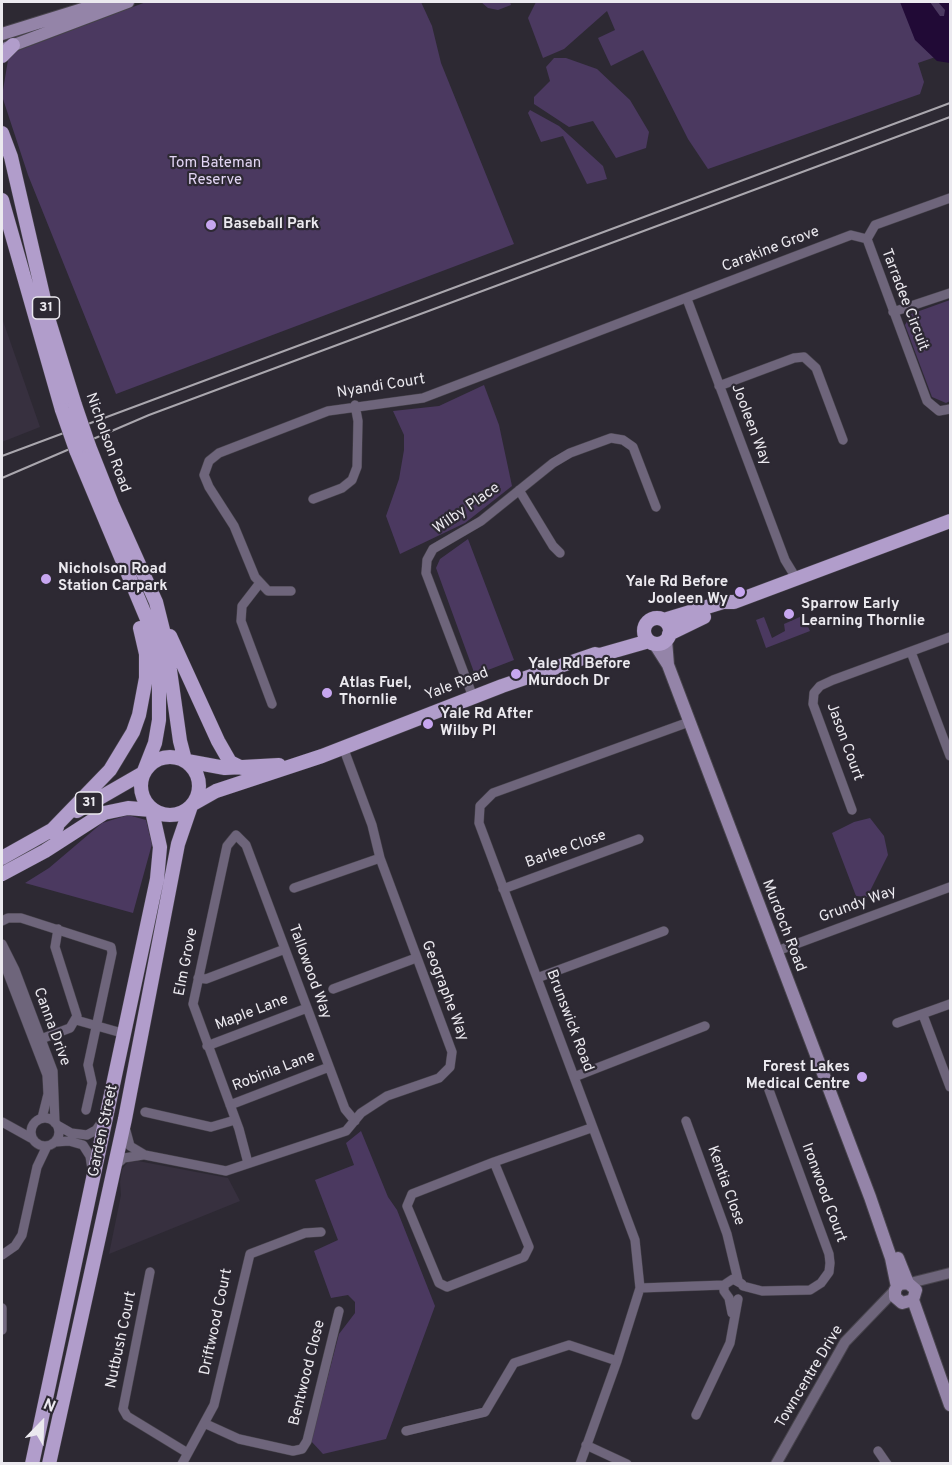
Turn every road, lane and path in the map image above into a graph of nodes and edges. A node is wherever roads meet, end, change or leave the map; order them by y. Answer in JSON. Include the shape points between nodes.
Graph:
{"nodes":[{"id":1,"x":105,"y":2,"type":"edge"},
{"id":2,"x":128,"y":2,"type":"edge"},
{"id":3,"x":2,"y":34,"type":"edge"},
{"id":4,"x":7,"y":47,"type":"edge"},
{"id":5,"x":2,"y":56,"type":"edge"},
{"id":6,"x":2,"y":133,"type":"edge"},
{"id":7,"x":951,"y":198,"type":"edge"},
{"id":8,"x":2,"y":200,"type":"edge"},
{"id":9,"x":867,"y":239,"type":"junction"},
{"id":10,"x":951,"y":293,"type":"edge"},
{"id":11,"x":687,"y":299,"type":"junction"},
{"id":12,"x":893,"y":312,"type":"junction"},
{"id":13,"x":719,"y":386,"type":"junction"},
{"id":14,"x":355,"y":405,"type":"junction"},
{"id":15,"x":68,"y":408,"type":"junction"},
{"id":16,"x":951,"y":410,"type":"edge"},
{"id":17,"x":627,"y":430,"type":"dead end"},
{"id":18,"x":623,"y":440,"type":"junction"},
{"id":19,"x":843,"y":441,"type":"dead end"},
{"id":20,"x":83,"y":448,"type":"junction"},
{"id":21,"x":519,"y":490,"type":"junction"},
{"id":22,"x":313,"y":499,"type":"dead end"},
{"id":23,"x":656,"y":507,"type":"dead end"},
{"id":24,"x":951,"y":521,"type":"edge"},
{"id":25,"x":560,"y":553,"type":"dead end"},
{"id":26,"x":792,"y":579,"type":"junction"},
{"id":27,"x":259,"y":584,"type":"junction"},
{"id":28,"x":132,"y":585,"type":"junction"},
{"id":29,"x":291,"y":591,"type":"dead end"},
{"id":30,"x":156,"y":602,"type":"junction"},
{"id":31,"x":734,"y":602,"type":"junction"},
{"id":32,"x":664,"y":620,"type":"junction"},
{"id":33,"x":656,"y":637,"type":"junction"},
{"id":34,"x":951,"y":637,"type":"edge"},
{"id":35,"x":911,"y":652,"type":"junction"},
{"id":36,"x":473,"y":697,"type":"junction"},
{"id":37,"x":272,"y":704,"type":"dead end"},
{"id":38,"x":689,"y":722,"type":"junction"},
{"id":39,"x":344,"y":747,"type":"junction"},
{"id":40,"x":951,"y":756,"type":"edge"},
{"id":41,"x":186,"y":761,"type":"junction"},
{"id":42,"x":299,"y":764,"type":"junction"},
{"id":43,"x":242,"y":768,"type":"junction"},
{"id":44,"x":143,"y":772,"type":"junction"},
{"id":45,"x":192,"y":805,"type":"junction"},
{"id":46,"x":852,"y":810,"type":"dead end"},
{"id":47,"x":151,"y":811,"type":"junction"},
{"id":48,"x":236,"y":835,"type":"joint"},
{"id":49,"x":55,"y":837,"type":"junction"},
{"id":50,"x":639,"y":839,"type":"dead end"},
{"id":51,"x":2,"y":858,"type":"edge"},
{"id":52,"x":380,"y":858,"type":"junction"},
{"id":53,"x":2,"y":874,"type":"edge"},
{"id":54,"x":2,"y":884,"type":"edge"},
{"id":55,"x":951,"y":887,"type":"edge"},
{"id":56,"x":294,"y":888,"type":"dead end"},
{"id":57,"x":503,"y":889,"type":"junction"},
{"id":58,"x":2,"y":921,"type":"edge"},
{"id":59,"x":58,"y":929,"type":"junction"},
{"id":60,"x":664,"y":931,"type":"dead end"},
{"id":61,"x":2,"y":944,"type":"edge"},
{"id":62,"x":285,"y":949,"type":"junction"},
{"id":63,"x":157,"y":951,"type":"junction"},
{"id":64,"x":777,"y":951,"type":"junction"},
{"id":65,"x":2,"y":958,"type":"edge"},
{"id":66,"x":416,"y":958,"type":"junction"},
{"id":67,"x":5,"y":973,"type":"edge"},
{"id":68,"x":198,"y":978,"type":"junction"},
{"id":69,"x":537,"y":978,"type":"junction"},
{"id":70,"x":333,"y":989,"type":"dead end"},
{"id":71,"x":951,"y":1004,"type":"edge"},
{"id":72,"x":307,"y":1008,"type":"junction"},
{"id":73,"x":923,"y":1015,"type":"junction"},
{"id":74,"x":127,"y":1016,"type":"junction"},
{"id":75,"x":76,"y":1020,"type":"junction"},
{"id":76,"x":897,"y":1023,"type":"dead end"},
{"id":77,"x":96,"y":1026,"type":"junction"},
{"id":78,"x":705,"y":1026,"type":"dead end"},
{"id":79,"x":122,"y":1033,"type":"junction"},
{"id":80,"x":41,"y":1039,"type":"junction"},
{"id":81,"x":207,"y":1046,"type":"junction"},
{"id":82,"x":329,"y":1067,"type":"junction"},
{"id":83,"x":574,"y":1077,"type":"junction"},
{"id":84,"x":951,"y":1087,"type":"edge"},
{"id":85,"x":769,"y":1090,"type":"dead end"},
{"id":86,"x":230,"y":1105,"type":"junction"},
{"id":87,"x":86,"y":1110,"type":"dead end"},
{"id":88,"x":145,"y":1112,"type":"dead end"},
{"id":89,"x":107,"y":1115,"type":"junction"},
{"id":90,"x":358,"y":1117,"type":"junction"},
{"id":91,"x":125,"y":1119,"type":"junction"},
{"id":92,"x":38,"y":1120,"type":"junction"},
{"id":93,"x":235,"y":1120,"type":"junction"},
{"id":94,"x":686,"y":1121,"type":"dead end"},
{"id":95,"x":6,"y":1124,"type":"edge"},
{"id":96,"x":56,"y":1124,"type":"junction"},
{"id":97,"x":591,"y":1128,"type":"junction"},
{"id":98,"x":33,"y":1140,"type":"junction"},
{"id":99,"x":51,"y":1144,"type":"junction"},
{"id":100,"x":145,"y":1155,"type":"junction"},
{"id":101,"x":494,"y":1162,"type":"junction"},
{"id":102,"x":248,"y":1163,"type":"junction"},
{"id":103,"x":37,"y":1167,"type":"junction"},
{"id":104,"x":114,"y":1167,"type":"junction"},
{"id":105,"x":94,"y":1178,"type":"junction"},
{"id":106,"x":321,"y":1232,"type":"dead end"},
{"id":107,"x":2,"y":1255,"type":"edge"},
{"id":108,"x":150,"y":1272,"type":"dead end"},
{"id":109,"x":951,"y":1273,"type":"edge"},
{"id":110,"x":639,"y":1288,"type":"junction"},
{"id":111,"x":733,"y":1290,"type":"junction"},
{"id":112,"x":905,"y":1293,"type":"junction"},
{"id":113,"x":2,"y":1308,"type":"edge"},
{"id":114,"x":339,"y":1311,"type":"dead end"},
{"id":115,"x":81,"y":1314,"type":"junction"},
{"id":116,"x":2,"y":1330,"type":"edge"},
{"id":117,"x":617,"y":1361,"type":"junction"},
{"id":118,"x":53,"y":1367,"type":"junction"},
{"id":119,"x":951,"y":1405,"type":"edge"},
{"id":120,"x":696,"y":1415,"type":"dead end"},
{"id":121,"x":206,"y":1424,"type":"junction"},
{"id":122,"x":406,"y":1431,"type":"dead end"},
{"id":123,"x":586,"y":1445,"type":"junction"},
{"id":124,"x":879,"y":1451,"type":"dead end"},
{"id":125,"x":186,"y":1452,"type":"junction"},
{"id":126,"x":32,"y":1464,"type":"edge"},
{"id":127,"x":49,"y":1464,"type":"edge"},
{"id":128,"x":182,"y":1464,"type":"edge"},
{"id":129,"x":580,"y":1464,"type":"edge"},
{"id":130,"x":627,"y":1464,"type":"edge"},
{"id":131,"x":776,"y":1464,"type":"edge"},
{"id":132,"x":887,"y":1464,"type":"edge"}],
"edges":[{"from":1,"to":3,"type":"main road"},
{"from":2,"to":4,"type":"main road"},
{"from":4,"to":5,"type":"main road"},
{"from":6,"to":15,"type":"main road","name":"Nicholson Road","number":"31","via":[[16,177]]},
{"from":7,"to":9,"type":"street","name":"Tarradee Circuit","via":[[875,225]]},
{"from":8,"to":15,"type":"main road","name":"Nicholson Road","number":"31"},
{"from":9,"to":11,"type":"street","name":"Carakine Grove","via":[[851,235]]},
{"from":9,"to":12,"type":"street","name":"Tarradee Circuit"},
{"from":10,"to":12,"type":"street"},
{"from":11,"to":13,"type":"street","name":"Jooleen Way"},
{"from":11,"to":14,"type":"street","name":"Nyandi Court","via":[[423,398]]},
{"from":12,"to":16,"type":"street","name":"Tarradee Circuit","via":[[927,401],[939,411]]},
{"from":13,"to":19,"type":"street","via":[[805,353],[816,368]]},
{"from":13,"to":26,"type":"street","name":"Jooleen Way"},
{"from":14,"to":22,"type":"street","via":[[357,467],[352,480]]},
{"from":14,"to":27,"type":"street","name":"Nyandi Court","via":[[328,411],[219,453],[209,461],[204,475],[234,526]]},
{"from":15,"to":20,"type":"main road","name":"Nicholson Road","number":"31","bridge":true},
{"from":17,"to":18,"type":"street"},
{"from":18,"to":21,"type":"street","name":"Wilby Place","via":[[611,438],[570,453]]},
{"from":18,"to":23,"type":"street","via":[[635,452]]},
{"from":20,"to":28,"type":"main road","name":"Nicholson Road","number":"31"},
{"from":20,"to":30,"type":"main road","name":"Nicholson Road","number":"31"},
{"from":21,"to":25,"type":"street"},
{"from":21,"to":36,"type":"street","name":"Wilby Place","via":[[481,521],[433,549],[427,560],[426,573]]},
{"from":24,"to":26,"type":"main road","name":"Yale Road"},
{"from":26,"to":31,"type":"main road","name":"Yale Road"},
{"from":27,"to":29,"type":"street","via":[[268,591]]},
{"from":27,"to":37,"type":"street","via":[[242,606],[241,621]]},
{"from":28,"to":44,"type":"main road","name":"Nicholson Road","number":"31","via":[[149,624],[159,680],[159,720]]},
{"from":28,"to":49,"type":"main road","number":"31","via":[[132,602],[146,654],[139,715],[110,770]]},
{"from":30,"to":41,"type":"main road","name":"Nicholson Road","number":"31"},
{"from":30,"to":43,"type":"main road","via":[[206,719],[230,762]]},
{"from":31,"to":32,"type":"main road","name":"Yale Road"},
{"from":31,"to":33,"type":"main road","name":"Yale Road","via":[[727,609]]},
{"from":32,"to":33,"type":"main road","via":[[669,627]]},
{"from":32,"to":33,"type":"main road","name":"Yale Road","via":[[652,619]]},
{"from":33,"to":36,"type":"main road","name":"Yale Road"},
{"from":33,"to":38,"type":"main road","name":"Murdoch Road"},
{"from":34,"to":35,"type":"street"},
{"from":35,"to":40,"type":"street"},
{"from":35,"to":46,"type":"street","name":"Jason Court","via":[[820,686],[814,693],[813,704]]},
{"from":36,"to":39,"type":"main road","name":"Yale Road"},
{"from":38,"to":57,"type":"street","name":"Brunswick Road","via":[[493,793],[480,806],[479,823]]},
{"from":38,"to":64,"type":"main road","name":"Murdoch Road"},
{"from":39,"to":42,"type":"main road","name":"Yale Road"},
{"from":39,"to":52,"type":"street","name":"Geographe Way"},
{"from":41,"to":43,"type":"main road","name":"Yale Road"},
{"from":41,"to":44,"type":"main road","number":"31","via":[[162,758]]},
{"from":41,"to":45,"type":"main road","number":"31","via":[[199,786]]},
{"from":42,"to":43,"type":"main road","name":"Yale Road"},
{"from":42,"to":45,"type":"main road","name":"Yale Road","via":[[216,791]]},
{"from":44,"to":47,"type":"main road","number":"31","via":[[141,792]]},
{"from":44,"to":49,"type":"main road","number":"31","via":[[88,804]]},
{"from":45,"to":47,"type":"main road","number":"31","via":[[172,815]]},
{"from":45,"to":63,"type":"main road","name":"Garden Street","via":[[180,834]]},
{"from":47,"to":49,"type":"main road","number":"31","via":[[128,808],[104,813]]},
{"from":47,"to":74,"type":"main road","name":"Garden Street","via":[[159,833],[160,862]]},
{"from":48,"to":62,"type":"street","name":"Tallowood Way","via":[[246,845]]},
{"from":48,"to":68,"type":"street","name":"Elm Grove","via":[[227,846]]},
{"from":49,"to":51,"type":"main road","number":"31"},
{"from":49,"to":53,"type":"main road","number":"31"},
{"from":49,"to":54,"type":"main road","via":[[50,854]]},
{"from":50,"to":57,"type":"street","name":"Barlee Close"},
{"from":52,"to":56,"type":"street"},
{"from":52,"to":66,"type":"street","name":"Geographe Way"},
{"from":55,"to":64,"type":"street","name":"Grundy Way"},
{"from":57,"to":69,"type":"street","name":"Brunswick Road"},
{"from":58,"to":59,"type":"street","via":[[21,918]]},
{"from":59,"to":75,"type":"street","via":[[54,947],[75,1002]]},
{"from":59,"to":77,"type":"street","via":[[111,947]]},
{"from":60,"to":69,"type":"street"},
{"from":61,"to":80,"type":"street","name":"Canna Drive"},
{"from":62,"to":68,"type":"street","via":[[206,979]]},
{"from":62,"to":72,"type":"street","name":"Tallowood Way"},
{"from":63,"to":74,"type":"main road","via":[[147,958],[139,995]]},
{"from":63,"to":91,"type":"main road","name":"Garden Street"},
{"from":64,"to":112,"type":"main road","name":"Murdoch Road","via":[[870,1197],[889,1236]]},
{"from":65,"to":67,"type":"street","name":"Canna Drive"},
{"from":66,"to":70,"type":"street"},
{"from":66,"to":90,"type":"street","name":"Geographe Way","via":[[452,1052],[450,1067],[439,1077],[387,1096]]},
{"from":67,"to":92,"type":"street","name":"Canna Drive","via":[[46,1075],[48,1094]]},
{"from":68,"to":81,"type":"street","name":"Elm Grove","via":[[194,1004]]},
{"from":69,"to":83,"type":"street","name":"Brunswick Road"},
{"from":71,"to":73,"type":"street"},
{"from":72,"to":81,"type":"street","name":"Maple Lane"},
{"from":72,"to":82,"type":"street","name":"Tallowood Way"},
{"from":73,"to":76,"type":"street"},
{"from":73,"to":84,"type":"street"},
{"from":74,"to":79,"type":"main road","name":"Garden Street"},
{"from":75,"to":77,"type":"street"},
{"from":75,"to":80,"type":"street","via":[[70,1028]]},
{"from":77,"to":79,"type":"street"},
{"from":77,"to":87,"type":"street","via":[[88,1065],[92,1083]]},
{"from":78,"to":83,"type":"street"},
{"from":79,"to":89,"type":"main road","name":"Garden Street"},
{"from":80,"to":96,"type":"street","name":"Canna Drive","via":[[54,1080]]},
{"from":81,"to":86,"type":"street","name":"Elm Grove"},
{"from":82,"to":86,"type":"street","name":"Robinia Lane"},
{"from":82,"to":90,"type":"street","name":"Tallowood Way","via":[[345,1109]]},
{"from":83,"to":97,"type":"street","name":"Brunswick Road"},
{"from":85,"to":111,"type":"street","name":"Ironwood Court","via":[[829,1254],[829,1272],[810,1290]]},
{"from":86,"to":93,"type":"street","name":"Elm Grove"},
{"from":88,"to":93,"type":"street","via":[[211,1127]]},
{"from":89,"to":96,"type":"street","via":[[87,1135],[71,1133]]},
{"from":89,"to":105,"type":"main road","name":"Garden Street"},
{"from":90,"to":102,"type":"street","name":"Geographe Way","via":[[346,1131]]},
{"from":91,"to":100,"type":"street","via":[[127,1142]]},
{"from":91,"to":104,"type":"main road","name":"Garden Street"},
{"from":92,"to":95,"type":"street"},
{"from":92,"to":96,"type":"street"},
{"from":92,"to":98,"type":"street","via":[[31,1129]]},
{"from":93,"to":102,"type":"street","name":"Elm Grove"},
{"from":94,"to":111,"type":"street","name":"Kentia Close","via":[[727,1234]]},
{"from":95,"to":98,"type":"street"},
{"from":96,"to":99,"type":"street","via":[[58,1134]]},
{"from":97,"to":101,"type":"street"},
{"from":97,"to":110,"type":"street","name":"Brunswick Road","via":[[635,1240]]},
{"from":98,"to":99,"type":"street"},
{"from":98,"to":103,"type":"street"},
{"from":99,"to":103,"type":"street"},
{"from":99,"to":105,"type":"street","via":[[69,1141],[85,1147]]},
{"from":100,"to":102,"type":"street","name":"Geographe Way","via":[[226,1171]]},
{"from":100,"to":104,"type":"street","name":"Geographe Way","via":[[124,1158]]},
{"from":101,"to":101,"type":"street","via":[[412,1194],[408,1200],[407,1206],[439,1283],[447,1287],[524,1257],[529,1247]]},
{"from":103,"to":107,"type":"street","via":[[22,1235]]},
{"from":104,"to":115,"type":"main road","name":"Garden Street"},
{"from":105,"to":118,"type":"main road","name":"Garden Street"},
{"from":106,"to":121,"type":"street","name":"Driftwood Court","via":[[305,1233],[250,1254]]},
{"from":108,"to":125,"type":"street","name":"Nutbush Court","via":[[123,1409],[127,1416]]},
{"from":109,"to":112,"type":"street","name":"Towncentre Drive"},
{"from":110,"to":111,"type":"street","name":"Ironwood Court"},
{"from":110,"to":117,"type":"street","name":"Brunswick Road"},
{"from":111,"to":120,"type":"street","name":"Kentia Close","via":[[730,1343]]},
{"from":112,"to":119,"type":"main road","name":"Murdoch Road"},
{"from":112,"to":131,"type":"street","name":"Towncentre Drive","via":[[875,1310],[844,1342]]},
{"from":113,"to":116,"type":"street"},
{"from":114,"to":121,"type":"street","name":"Bentwood Close","via":[[302,1449],[293,1451],[239,1439]]},
{"from":115,"to":118,"type":"main road","via":[[63,1365]]},
{"from":115,"to":127,"type":"main road","name":"Garden Street"},
{"from":117,"to":122,"type":"street","via":[[568,1345],[514,1363],[485,1412]]},
{"from":117,"to":123,"type":"street","name":"Brunswick Road"},
{"from":118,"to":126,"type":"main road","name":"Garden Street"},
{"from":121,"to":125,"type":"street","name":"Driftwood Court"},
{"from":123,"to":129,"type":"street","name":"Brunswick Road"},
{"from":123,"to":130,"type":"street"},
{"from":124,"to":132,"type":"street"},
{"from":125,"to":128,"type":"street","name":"Driftwood Court"}]}
